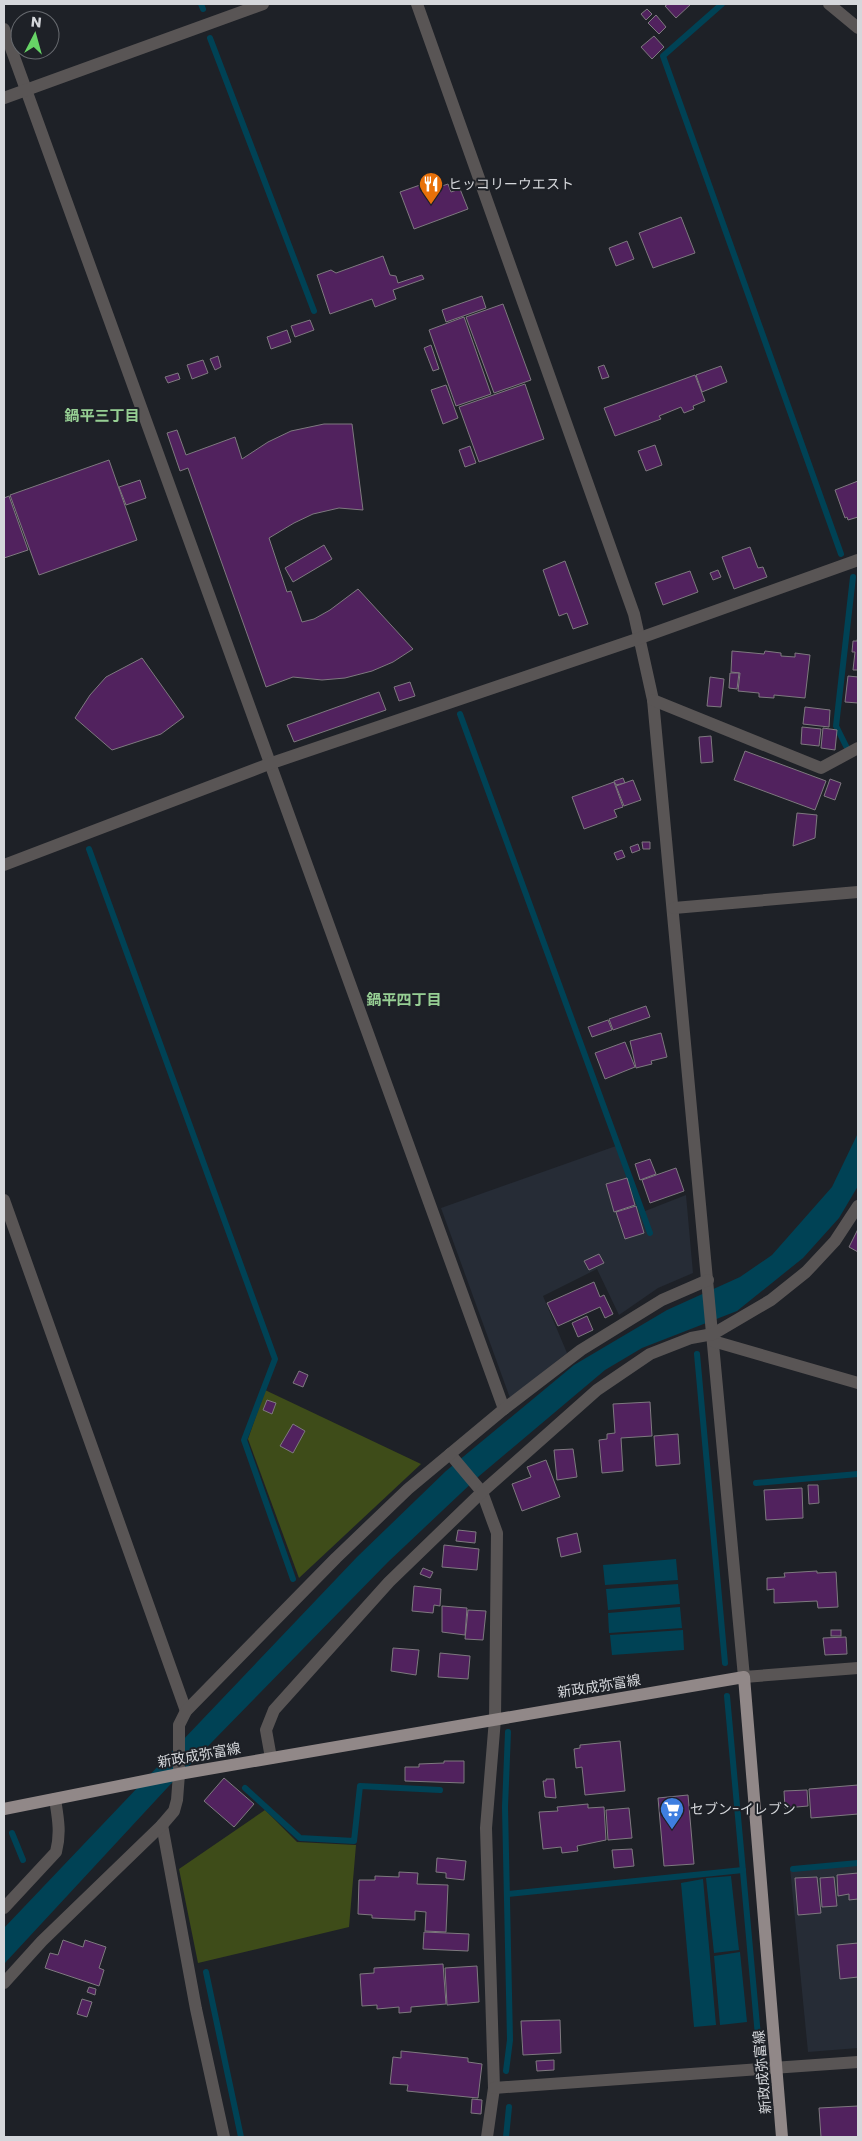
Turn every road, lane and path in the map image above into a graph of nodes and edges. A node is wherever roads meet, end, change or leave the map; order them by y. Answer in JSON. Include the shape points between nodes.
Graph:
{"nodes":[{"id":1,"x":263,"y":4,"type":"edge"},
{"id":2,"x":417,"y":4,"type":"edge"},
{"id":3,"x":828,"y":4,"type":"edge"},
{"id":4,"x":858,"y":28,"type":"edge"},
{"id":5,"x":4,"y":29,"type":"edge"},
{"id":6,"x":26,"y":90,"type":"junction"},
{"id":7,"x":4,"y":98,"type":"edge"},
{"id":8,"x":858,"y":560,"type":"edge"},
{"id":9,"x":640,"y":638,"type":"junction"},
{"id":10,"x":653,"y":700,"type":"junction"},
{"id":11,"x":858,"y":748,"type":"edge"},
{"id":12,"x":269,"y":764,"type":"junction"},
{"id":13,"x":4,"y":865,"type":"edge"},
{"id":14,"x":858,"y":892,"type":"edge"},
{"id":15,"x":674,"y":908,"type":"junction"},
{"id":16,"x":4,"y":1200,"type":"edge"},
{"id":17,"x":858,"y":1206,"type":"edge"},
{"id":18,"x":709,"y":1285,"type":"junction"},
{"id":19,"x":713,"y":1333,"type":"junction"},
{"id":20,"x":858,"y":1383,"type":"edge"},
{"id":21,"x":504,"y":1409,"type":"junction"},
{"id":22,"x":452,"y":1457,"type":"junction"},
{"id":23,"x":478,"y":1488,"type":"junction"},
{"id":24,"x":858,"y":1668,"type":"edge"},
{"id":25,"x":744,"y":1677,"type":"junction"},
{"id":26,"x":186,"y":1711,"type":"junction"},
{"id":27,"x":494,"y":1719,"type":"junction"},
{"id":28,"x":271,"y":1758,"type":"junction"},
{"id":29,"x":179,"y":1774,"type":"junction"},
{"id":30,"x":54,"y":1799,"type":"junction"},
{"id":31,"x":4,"y":1809,"type":"edge"},
{"id":32,"x":162,"y":1825,"type":"junction"},
{"id":33,"x":4,"y":1908,"type":"edge"},
{"id":34,"x":4,"y":1983,"type":"edge"},
{"id":35,"x":858,"y":2062,"type":"edge"},
{"id":36,"x":776,"y":2068,"type":"junction"},
{"id":37,"x":494,"y":2088,"type":"junction"},
{"id":38,"x":224,"y":2137,"type":"edge"},
{"id":39,"x":487,"y":2137,"type":"edge"},
{"id":40,"x":782,"y":2137,"type":"edge"}],
"edges":[{"from":1,"to":6,"type":"street"},
{"from":2,"to":9,"type":"street","via":[[631,604]]},
{"from":3,"to":4,"type":"street"},
{"from":5,"to":6,"type":"street"},
{"from":6,"to":7,"type":"street"},
{"from":6,"to":12,"type":"street"},
{"from":8,"to":9,"type":"street"},
{"from":9,"to":10,"type":"street"},
{"from":9,"to":12,"type":"street"},
{"from":10,"to":11,"type":"street","via":[[821,768]]},
{"from":10,"to":15,"type":"street"},
{"from":12,"to":13,"type":"street"},
{"from":12,"to":21,"type":"street"},
{"from":14,"to":15,"type":"street"},
{"from":15,"to":18,"type":"street"},
{"from":16,"to":26,"type":"street"},
{"from":17,"to":19,"type":"street","via":[[836,1241],[806,1272],[771,1300]]},
{"from":18,"to":19,"type":"street"},
{"from":18,"to":21,"type":"street","via":[[662,1300],[580,1350]]},
{"from":19,"to":20,"type":"street"},
{"from":19,"to":23,"type":"street","via":[[650,1354],[604,1385]]},
{"from":19,"to":25,"type":"street"},
{"from":21,"to":22,"type":"street"},
{"from":22,"to":23,"type":"street"},
{"from":22,"to":26,"type":"street","via":[[408,1489]]},
{"from":23,"to":27,"type":"street","via":[[497,1534]]},
{"from":23,"to":28,"type":"street","via":[[388,1582],[274,1710],[266,1730]]},
{"from":24,"to":25,"type":"street"},
{"from":25,"to":27,"type":"main road","name":"新政成弥富線"},
{"from":25,"to":36,"type":"main road","name":"新政成弥富線"},
{"from":26,"to":29,"type":"street","via":[[178,1725]]},
{"from":27,"to":28,"type":"main road","name":"新政成弥富線"},
{"from":27,"to":37,"type":"street","via":[[486,1828]]},
{"from":28,"to":29,"type":"main road","name":"新政成弥富線"},
{"from":29,"to":30,"type":"main road","name":"新政成弥富線"},
{"from":29,"to":32,"type":"street","via":[[174,1811]]},
{"from":30,"to":31,"type":"main road","name":"新政成弥富線"},
{"from":30,"to":33,"type":"street","via":[[59,1824],[56,1852]]},
{"from":32,"to":34,"type":"street","via":[[42,1941]]},
{"from":32,"to":38,"type":"street","via":[[196,2009]]},
{"from":35,"to":36,"type":"street"},
{"from":36,"to":37,"type":"street"},
{"from":36,"to":40,"type":"main road","name":"新政成弥富線"},
{"from":37,"to":39,"type":"street"}]}
